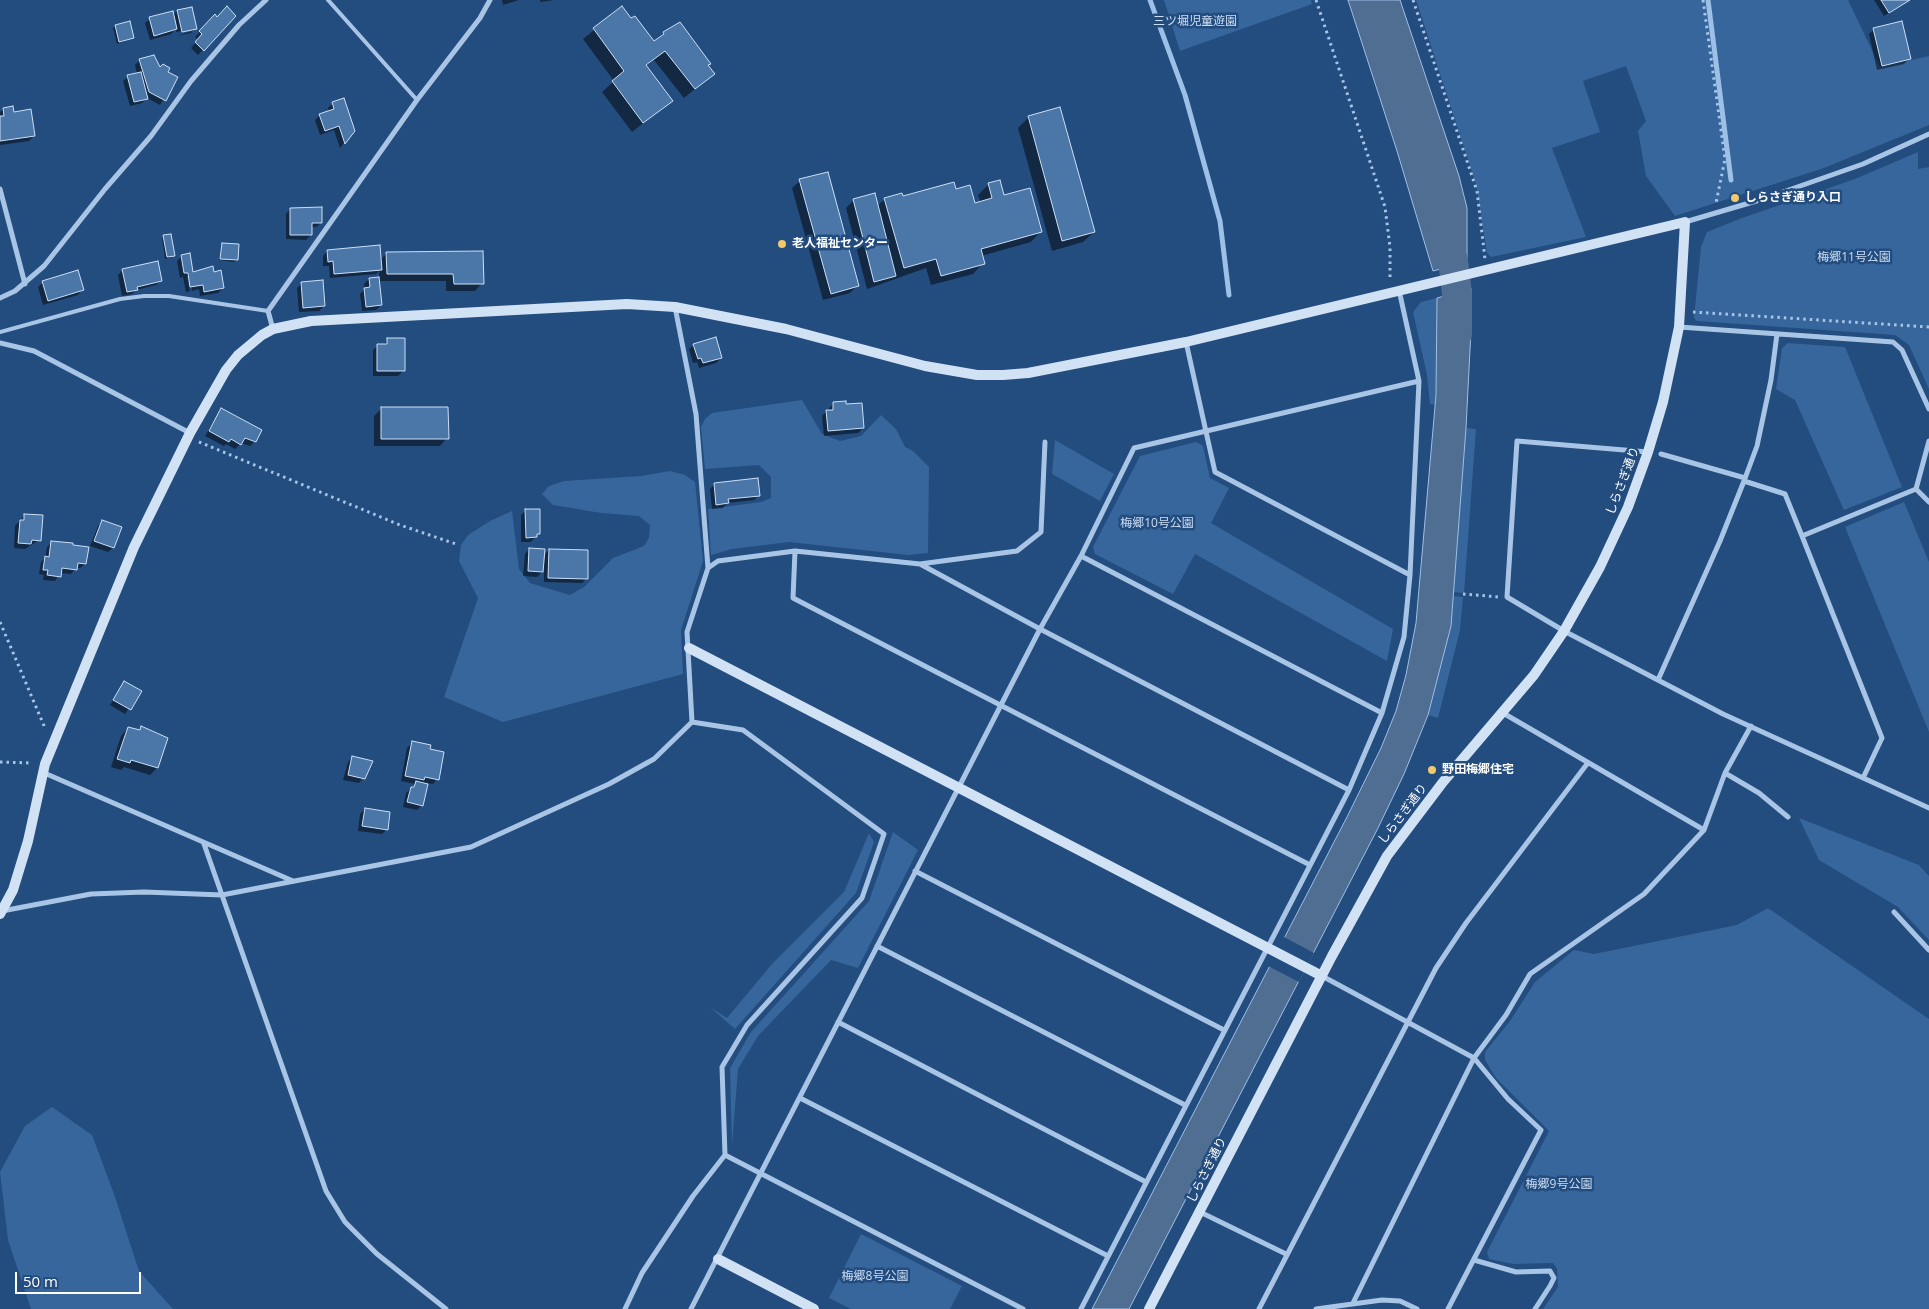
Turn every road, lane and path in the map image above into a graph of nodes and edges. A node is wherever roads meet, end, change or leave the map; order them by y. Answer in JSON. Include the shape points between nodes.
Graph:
{"nodes":[{"id":1,"x":266,"y":0,"type":"edge"},
{"id":2,"x":328,"y":0,"type":"edge"},
{"id":3,"x":490,"y":0,"type":"edge"},
{"id":4,"x":1316,"y":0,"type":"edge"},
{"id":5,"x":1413,"y":0,"type":"edge"},
{"id":6,"x":1703,"y":0,"type":"edge"},
{"id":7,"x":417,"y":100,"type":"junction"},
{"id":8,"x":1929,"y":134,"type":"edge"},
{"id":9,"x":0,"y":189,"type":"edge"},
{"id":10,"x":1714,"y":214,"type":"junction"},
{"id":11,"x":1685,"y":222,"type":"junction"},
{"id":12,"x":1482,"y":270,"type":"junction"},
{"id":13,"x":25,"y":284,"type":"junction"},
{"id":14,"x":1395,"y":292,"type":"junction"},
{"id":15,"x":0,"y":298,"type":"edge"},
{"id":16,"x":675,"y":307,"type":"junction"},
{"id":17,"x":268,"y":311,"type":"junction"},
{"id":18,"x":1692,"y":312,"type":"dead end"},
{"id":19,"x":1679,"y":327,"type":"junction"},
{"id":20,"x":1929,"y":327,"type":"edge"},
{"id":21,"x":273,"y":329,"type":"junction"},
{"id":22,"x":0,"y":332,"type":"edge"},
{"id":23,"x":1777,"y":334,"type":"junction"},
{"id":24,"x":1186,"y":342,"type":"junction"},
{"id":25,"x":0,"y":343,"type":"edge"},
{"id":26,"x":1419,"y":381,"type":"junction"},
{"id":27,"x":1929,"y":408,"type":"edge"},
{"id":28,"x":1206,"y":432,"type":"junction"},
{"id":29,"x":190,"y":433,"type":"junction"},
{"id":30,"x":1929,"y":441,"type":"edge"},
{"id":31,"x":1045,"y":442,"type":"dead end"},
{"id":32,"x":1648,"y":452,"type":"junction"},
{"id":33,"x":1660,"y":454,"type":"dead end"},
{"id":34,"x":1745,"y":480,"type":"junction"},
{"id":35,"x":1916,"y":489,"type":"junction"},
{"id":36,"x":1929,"y":502,"type":"edge"},
{"id":37,"x":1802,"y":536,"type":"junction"},
{"id":38,"x":456,"y":544,"type":"dead end"},
{"id":39,"x":795,"y":551,"type":"junction"},
{"id":40,"x":1081,"y":556,"type":"junction"},
{"id":41,"x":920,"y":564,"type":"junction"},
{"id":42,"x":708,"y":568,"type":"junction"},
{"id":43,"x":1410,"y":575,"type":"junction"},
{"id":44,"x":1463,"y":594,"type":"dead end"},
{"id":45,"x":1507,"y":597,"type":"junction"},
{"id":46,"x":0,"y":622,"type":"edge"},
{"id":47,"x":1040,"y":629,"type":"junction"},
{"id":48,"x":1564,"y":630,"type":"junction"},
{"id":49,"x":689,"y":648,"type":"junction"},
{"id":50,"x":1658,"y":680,"type":"junction"},
{"id":51,"x":1002,"y":706,"type":"junction"},
{"id":52,"x":1503,"y":713,"type":"junction"},
{"id":53,"x":1382,"y":714,"type":"junction"},
{"id":54,"x":692,"y":722,"type":"junction"},
{"id":55,"x":1750,"y":726,"type":"junction"},
{"id":56,"x":52,"y":744,"type":"junction"},
{"id":57,"x":0,"y":762,"type":"edge"},
{"id":58,"x":1587,"y":764,"type":"junction"},
{"id":59,"x":44,"y":768,"type":"junction"},
{"id":60,"x":1725,"y":773,"type":"junction"},
{"id":61,"x":1863,"y":778,"type":"junction"},
{"id":62,"x":959,"y":787,"type":"junction"},
{"id":63,"x":1348,"y":790,"type":"junction"},
{"id":64,"x":1929,"y":808,"type":"edge"},
{"id":65,"x":1788,"y":817,"type":"dead end"},
{"id":66,"x":1704,"y":830,"type":"junction"},
{"id":67,"x":204,"y":844,"type":"junction"},
{"id":68,"x":1310,"y":865,"type":"junction"},
{"id":69,"x":915,"y":871,"type":"junction"},
{"id":70,"x":294,"y":881,"type":"junction"},
{"id":71,"x":222,"y":895,"type":"junction"},
{"id":72,"x":1894,"y":912,"type":"dead end"},
{"id":73,"x":1,"y":913,"type":"edge"},
{"id":74,"x":877,"y":946,"type":"junction"},
{"id":75,"x":1272,"y":950,"type":"junction"},
{"id":76,"x":1929,"y":950,"type":"edge"},
{"id":77,"x":1322,"y":976,"type":"junction"},
{"id":78,"x":838,"y":1022,"type":"junction"},
{"id":79,"x":1408,"y":1022,"type":"junction"},
{"id":80,"x":1224,"y":1030,"type":"junction"},
{"id":81,"x":1474,"y":1058,"type":"junction"},
{"id":82,"x":800,"y":1098,"type":"junction"},
{"id":83,"x":1185,"y":1105,"type":"junction"},
{"id":84,"x":725,"y":1155,"type":"junction"},
{"id":85,"x":760,"y":1174,"type":"junction"},
{"id":86,"x":1146,"y":1182,"type":"junction"},
{"id":87,"x":1200,"y":1212,"type":"junction"},
{"id":88,"x":1286,"y":1254,"type":"junction"},
{"id":89,"x":1108,"y":1256,"type":"junction"},
{"id":90,"x":718,"y":1259,"type":"junction"},
{"id":91,"x":1474,"y":1260,"type":"junction"},
{"id":92,"x":1353,"y":1303,"type":"junction"},
{"id":93,"x":446,"y":1309,"type":"edge"},
{"id":94,"x":625,"y":1309,"type":"edge"},
{"id":95,"x":691,"y":1309,"type":"edge"},
{"id":96,"x":814,"y":1309,"type":"edge"},
{"id":97,"x":1023,"y":1309,"type":"edge"},
{"id":98,"x":1081,"y":1309,"type":"edge"},
{"id":99,"x":1150,"y":1309,"type":"edge"},
{"id":100,"x":1258,"y":1309,"type":"edge"},
{"id":101,"x":1316,"y":1309,"type":"edge"},
{"id":102,"x":1417,"y":1309,"type":"edge"},
{"id":103,"x":1448,"y":1309,"type":"edge"},
{"id":104,"x":1535,"y":1309,"type":"edge"}],
"edges":[{"from":1,"to":13,"type":"street","via":[[239,24],[72,233]]},
{"from":2,"to":7,"type":"lane"},
{"from":3,"to":7,"type":"street","via":[[480,18]]},
{"from":4,"to":14,"type":"path","via":[[1384,206]]},
{"from":5,"to":12,"type":"path","via":[[1477,191]]},
{"from":6,"to":10,"type":"path","via":[[1725,159]]},
{"from":7,"to":17,"type":"street"},
{"from":8,"to":10,"type":"street","via":[[1863,164]]},
{"from":9,"to":13,"type":"street"},
{"from":10,"to":11,"type":"street"},
{"from":11,"to":12,"type":"street"},
{"from":11,"to":19,"type":"street","name":"しらさぎ通り"},
{"from":12,"to":14,"type":"street"},
{"from":13,"to":15,"type":"street"},
{"from":14,"to":24,"type":"street"},
{"from":14,"to":26,"type":"street"},
{"from":16,"to":21,"type":"street","via":[[627,304],[311,321]]},
{"from":16,"to":24,"type":"street","via":[[786,329],[925,366],[977,375],[1028,373]]},
{"from":16,"to":42,"type":"street","via":[[696,414]]},
{"from":17,"to":21,"type":"street"},
{"from":17,"to":22,"type":"lane","via":[[144,296],[120,299]]},
{"from":18,"to":20,"type":"path"},
{"from":19,"to":23,"type":"street"},
{"from":19,"to":32,"type":"street","name":"しらさぎ通り","via":[[1663,402]]},
{"from":21,"to":29,"type":"street","via":[[238,355],[226,370]]},
{"from":23,"to":27,"type":"street","via":[[1893,342],[1902,350]]},
{"from":23,"to":34,"type":"street","via":[[1761,427]]},
{"from":24,"to":28,"type":"street"},
{"from":25,"to":29,"type":"street","via":[[34,351]]},
{"from":26,"to":28,"type":"street"},
{"from":26,"to":43,"type":"street"},
{"from":28,"to":40,"type":"street","via":[[1134,448]]},
{"from":28,"to":43,"type":"street","via":[[1215,472]]},
{"from":29,"to":38,"type":"path","via":[[198,442],[400,525]]},
{"from":29,"to":56,"type":"street","via":[[134,547]]},
{"from":30,"to":35,"type":"street"},
{"from":31,"to":41,"type":"street","via":[[1041,532],[1017,552]]},
{"from":32,"to":45,"type":"street","via":[[1517,441]]},
{"from":32,"to":48,"type":"street","name":"しらさぎ通り","via":[[1628,507],[1600,567]]},
{"from":33,"to":34,"type":"street"},
{"from":34,"to":37,"type":"street","via":[[1785,494]]},
{"from":34,"to":50,"type":"street"},
{"from":35,"to":36,"type":"street"},
{"from":35,"to":37,"type":"street"},
{"from":37,"to":61,"type":"street","via":[[1882,738]]},
{"from":39,"to":41,"type":"street"},
{"from":39,"to":42,"type":"street","via":[[718,561]]},
{"from":39,"to":51,"type":"street","via":[[793,598]]},
{"from":40,"to":47,"type":"street"},
{"from":40,"to":53,"type":"street"},
{"from":41,"to":47,"type":"street"},
{"from":42,"to":49,"type":"street","via":[[687,632]]},
{"from":43,"to":53,"type":"street","via":[[1404,637]]},
{"from":44,"to":45,"type":"path"},
{"from":45,"to":48,"type":"street"},
{"from":46,"to":56,"type":"path"},
{"from":47,"to":51,"type":"street"},
{"from":47,"to":63,"type":"street"},
{"from":48,"to":50,"type":"street"},
{"from":48,"to":52,"type":"street","name":"しらさぎ通り"},
{"from":49,"to":54,"type":"street"},
{"from":49,"to":62,"type":"street"},
{"from":50,"to":55,"type":"street"},
{"from":51,"to":62,"type":"street"},
{"from":51,"to":68,"type":"street"},
{"from":52,"to":58,"type":"street"},
{"from":52,"to":77,"type":"street","name":"しらさぎ通り","via":[[1387,856]]},
{"from":53,"to":63,"type":"street"},
{"from":54,"to":70,"type":"street","via":[[654,759],[609,784],[471,847]]},
{"from":54,"to":84,"type":"street","via":[[742,730],[884,834],[862,898],[747,1025],[722,1067]]},
{"from":55,"to":60,"type":"street"},
{"from":55,"to":61,"type":"street"},
{"from":56,"to":59,"type":"street"},
{"from":57,"to":59,"type":"path"},
{"from":58,"to":66,"type":"street"},
{"from":58,"to":79,"type":"street","via":[[1466,923],[1436,968]]},
{"from":59,"to":67,"type":"street"},
{"from":59,"to":73,"type":"street","via":[[28,840],[13,890]]},
{"from":60,"to":65,"type":"street","via":[[1759,793]]},
{"from":60,"to":66,"type":"street"},
{"from":61,"to":64,"type":"street"},
{"from":62,"to":69,"type":"street"},
{"from":62,"to":75,"type":"street"},
{"from":63,"to":68,"type":"street"},
{"from":66,"to":81,"type":"street","via":[[1644,894],[1530,974],[1506,1015]]},
{"from":67,"to":70,"type":"street"},
{"from":67,"to":71,"type":"street"},
{"from":68,"to":75,"type":"street"},
{"from":69,"to":74,"type":"street"},
{"from":69,"to":80,"type":"street"},
{"from":70,"to":71,"type":"street"},
{"from":71,"to":73,"type":"street","via":[[92,894]]},
{"from":71,"to":93,"type":"street","via":[[319,1174],[336,1209],[377,1254]]},
{"from":72,"to":76,"type":"street"},
{"from":74,"to":78,"type":"street"},
{"from":74,"to":83,"type":"street"},
{"from":75,"to":77,"type":"street"},
{"from":75,"to":80,"type":"street"},
{"from":77,"to":79,"type":"street"},
{"from":77,"to":87,"type":"street","name":"しらさぎ通り"},
{"from":78,"to":82,"type":"street"},
{"from":78,"to":86,"type":"street"},
{"from":79,"to":81,"type":"street"},
{"from":79,"to":88,"type":"street"},
{"from":80,"to":83,"type":"street"},
{"from":81,"to":91,"type":"street","via":[[1508,1099],[1542,1130]]},
{"from":81,"to":92,"type":"street"},
{"from":82,"to":85,"type":"street"},
{"from":82,"to":89,"type":"street"},
{"from":83,"to":86,"type":"street"},
{"from":84,"to":85,"type":"street"},
{"from":84,"to":94,"type":"street","via":[[693,1196],[647,1266]]},
{"from":85,"to":90,"type":"street"},
{"from":85,"to":97,"type":"street"},
{"from":86,"to":89,"type":"street"},
{"from":87,"to":88,"type":"street"},
{"from":87,"to":99,"type":"street","name":"しらさぎ通り"},
{"from":88,"to":100,"type":"street"},
{"from":89,"to":98,"type":"street"},
{"from":90,"to":95,"type":"street"},
{"from":90,"to":96,"type":"street"},
{"from":91,"to":103,"type":"street"},
{"from":91,"to":104,"type":"street","via":[[1516,1272],[1550,1271],[1554,1278]]},
{"from":92,"to":101,"type":"street"},
{"from":92,"to":102,"type":"street","via":[[1400,1301]]}]}
